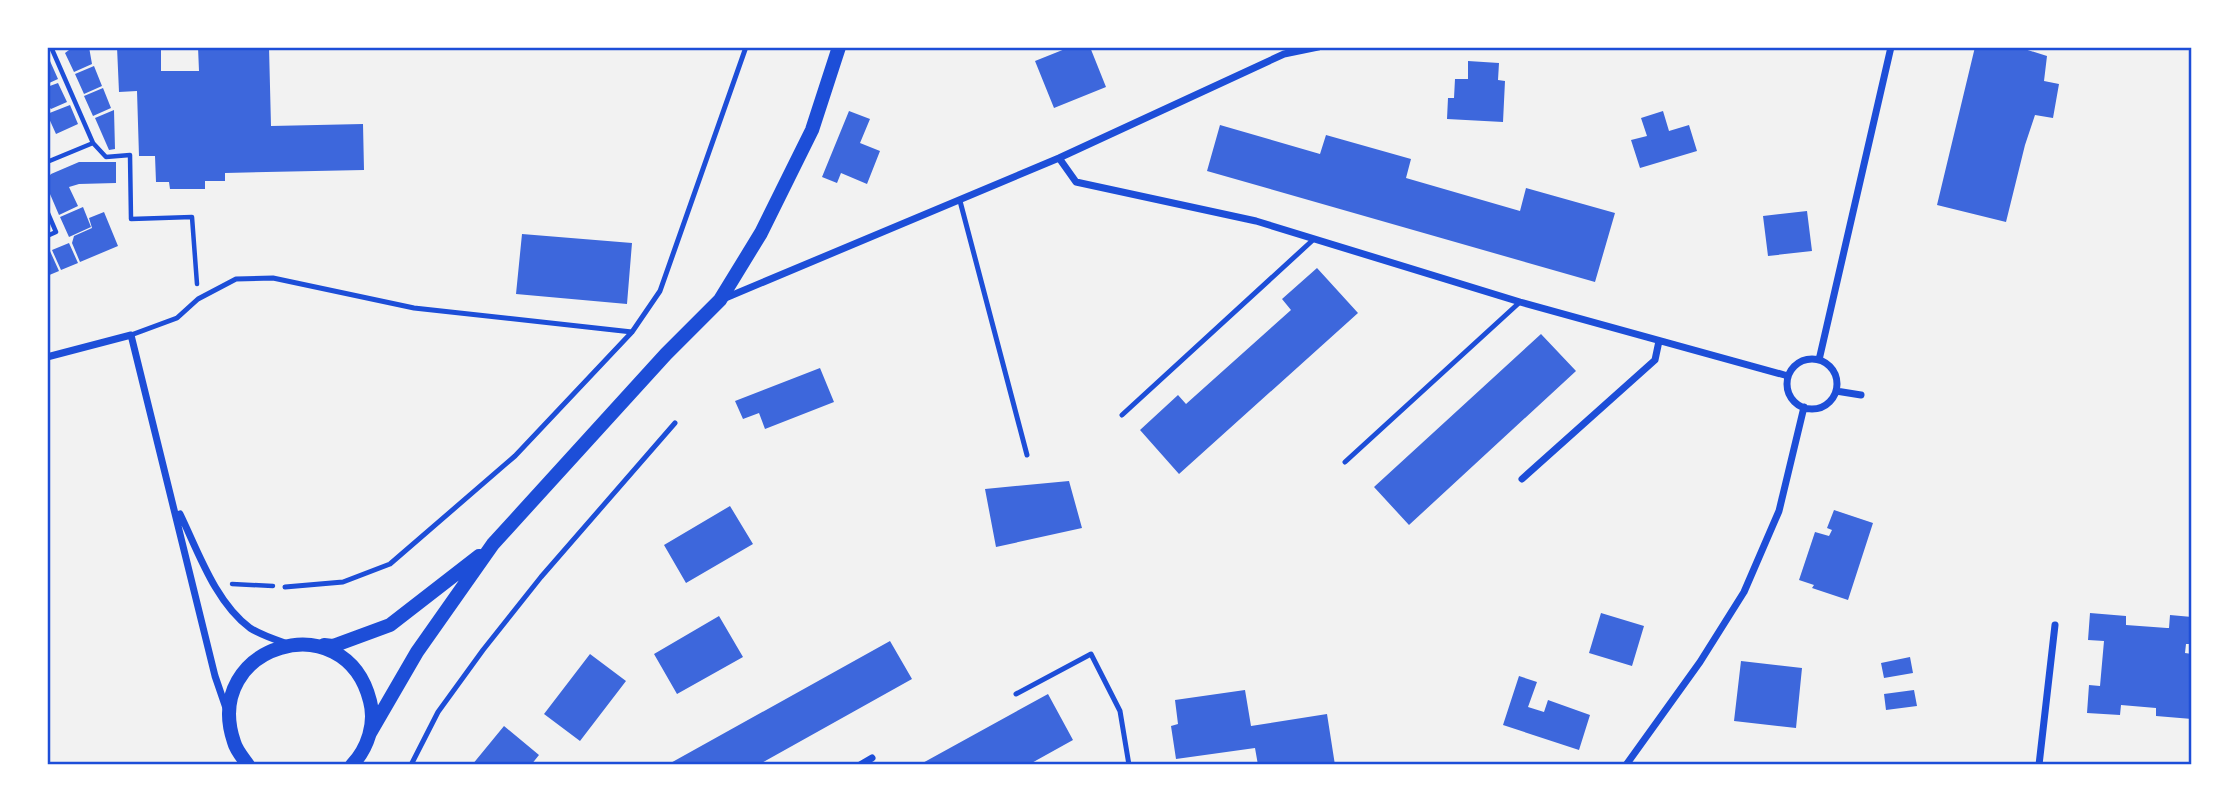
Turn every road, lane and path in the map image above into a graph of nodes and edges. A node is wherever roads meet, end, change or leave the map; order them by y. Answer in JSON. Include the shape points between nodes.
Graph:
{"nodes":[{"id":1,"x":746,"y":47,"type":"edge"},
{"id":2,"x":839,"y":47,"type":"edge"},
{"id":3,"x":1318,"y":47,"type":"edge"},
{"id":4,"x":1891,"y":47,"type":"edge"},
{"id":5,"x":50,"y":50,"type":"edge"},
{"id":6,"x":93,"y":143,"type":"junction"},
{"id":7,"x":1059,"y":158,"type":"junction"},
{"id":8,"x":47,"y":162,"type":"edge"},
{"id":9,"x":961,"y":201,"type":"junction"},
{"id":10,"x":47,"y":211,"type":"edge"},
{"id":11,"x":47,"y":236,"type":"edge"},
{"id":12,"x":1314,"y":239,"type":"junction"},
{"id":13,"x":198,"y":299,"type":"junction"},
{"id":14,"x":720,"y":300,"type":"junction"},
{"id":15,"x":1520,"y":302,"type":"junction"},
{"id":16,"x":632,"y":331,"type":"junction"},
{"id":17,"x":131,"y":335,"type":"junction"},
{"id":18,"x":1659,"y":341,"type":"junction"},
{"id":19,"x":47,"y":357,"type":"edge"},
{"id":20,"x":1819,"y":360,"type":"junction"},
{"id":21,"x":1788,"y":376,"type":"junction"},
{"id":22,"x":1836,"y":391,"type":"junction"},
{"id":23,"x":1861,"y":395,"type":"dead end"},
{"id":24,"x":1804,"y":407,"type":"junction"},
{"id":25,"x":1122,"y":415,"type":"dead end"},
{"id":26,"x":676,"y":423,"type":"dead end"},
{"id":27,"x":1027,"y":455,"type":"dead end"},
{"id":28,"x":1345,"y":462,"type":"dead end"},
{"id":29,"x":1521,"y":480,"type":"dead end"},
{"id":30,"x":173,"y":500,"type":"junction"},
{"id":31,"x":493,"y":544,"type":"junction"},
{"id":32,"x":214,"y":584,"type":"junction"},
{"id":33,"x":285,"y":587,"type":"joint"},
{"id":34,"x":2055,"y":625,"type":"dead end"},
{"id":35,"x":288,"y":644,"type":"junction"},
{"id":36,"x":314,"y":645,"type":"junction"},
{"id":37,"x":1016,"y":694,"type":"dead end"},
{"id":38,"x":228,"y":716,"type":"junction"},
{"id":39,"x":370,"y":733,"type":"junction"},
{"id":40,"x":234,"y":744,"type":"junction"},
{"id":41,"x":872,"y":758,"type":"dead end"},
{"id":42,"x":357,"y":762,"type":"edge"},
{"id":43,"x":240,"y":765,"type":"edge"},
{"id":44,"x":248,"y":765,"type":"edge"},
{"id":45,"x":411,"y":765,"type":"edge"},
{"id":46,"x":860,"y":765,"type":"edge"},
{"id":47,"x":1129,"y":765,"type":"edge"},
{"id":48,"x":1626,"y":765,"type":"edge"},
{"id":49,"x":2039,"y":765,"type":"edge"}],
"edges":[{"from":1,"to":16,"type":"lane","via":[[660,291]]},
{"from":2,"to":14,"type":"main road","via":[[812,130],[761,233]]},
{"from":3,"to":7,"type":"street","via":[[1284,54]]},
{"from":4,"to":20,"type":"street"},
{"from":5,"to":6,"type":"path"},
{"from":6,"to":8,"type":"path"},
{"from":6,"to":13,"type":"path","via":[[106,157],[130,155],[131,219],[192,217]]},
{"from":7,"to":9,"type":"street"},
{"from":7,"to":12,"type":"street","via":[[1076,182],[1256,221]]},
{"from":9,"to":14,"type":"street"},
{"from":9,"to":27,"type":"lane"},
{"from":10,"to":11,"type":"path","via":[[56,232]]},
{"from":12,"to":15,"type":"street"},
{"from":12,"to":25,"type":"lane"},
{"from":13,"to":16,"type":"lane","via":[[236,279],[273,278],[414,308]]},
{"from":13,"to":17,"type":"lane","via":[[177,318]]},
{"from":14,"to":31,"type":"main road"},
{"from":15,"to":18,"type":"street"},
{"from":15,"to":28,"type":"lane"},
{"from":16,"to":33,"type":"lane","via":[[515,456],[390,564],[343,582]]},
{"from":17,"to":19,"type":"street"},
{"from":17,"to":30,"type":"street"},
{"from":18,"to":21,"type":"street"},
{"from":18,"to":29,"type":"street","via":[[1654,360]]},
{"from":20,"to":21,"type":"street","via":[[1797,363]]},
{"from":20,"to":22,"type":"street","via":[[1836,375]]},
{"from":21,"to":24,"type":"street","via":[[1788,391]]},
{"from":22,"to":23,"type":"street"},
{"from":22,"to":24,"type":"street","via":[[1827,404]]},
{"from":24,"to":48,"type":"street","via":[[1779,511],[1744,593]]},
{"from":26,"to":45,"type":"lane","via":[[508,619],[438,712]]},
{"from":30,"to":32,"type":"street"},
{"from":30,"to":38,"type":"street"},
{"from":31,"to":36,"type":"main road","via":[[390,625],[333,646]]},
{"from":31,"to":39,"type":"main road","via":[[417,652]]},
{"from":32,"to":33,"type":"path"},
{"from":32,"to":35,"type":"street","via":[[249,628]]},
{"from":34,"to":49,"type":"street"},
{"from":35,"to":36,"type":"main road"},
{"from":35,"to":38,"type":"main road","via":[[264,653],[245,669],[232,691]]},
{"from":36,"to":39,"type":"main road","via":[[336,653],[354,667],[367,687]]},
{"from":37,"to":47,"type":"lane","via":[[1091,654],[1120,712]]},
{"from":38,"to":40,"type":"main road"},
{"from":39,"to":42,"type":"main road"},
{"from":40,"to":43,"type":"main road"},
{"from":40,"to":44,"type":"main road"},
{"from":41,"to":46,"type":"street"}]}
